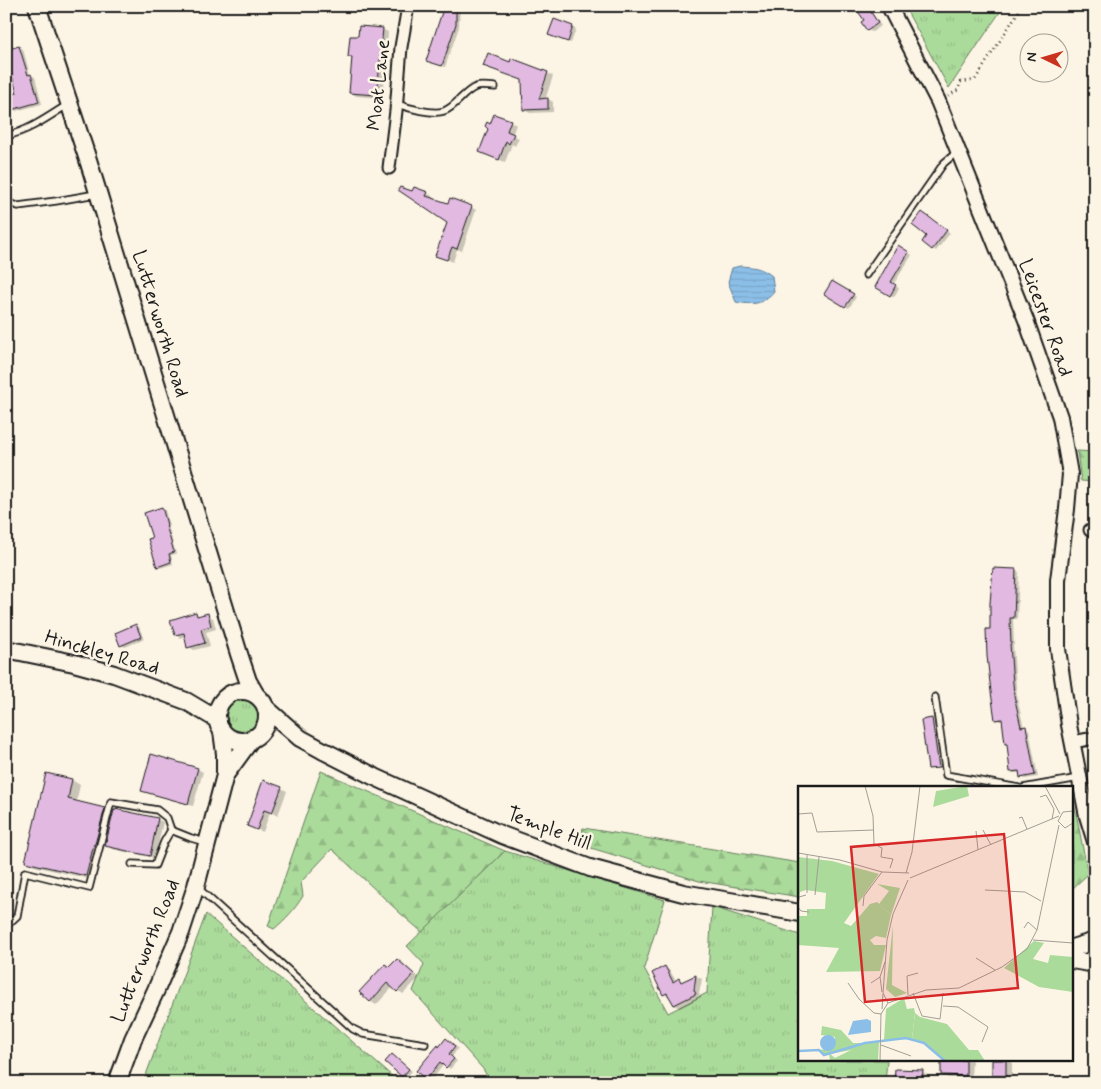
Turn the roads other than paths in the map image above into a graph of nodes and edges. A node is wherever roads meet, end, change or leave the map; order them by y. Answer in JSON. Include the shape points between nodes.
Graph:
{"nodes":[{"id":1,"x":38,"y":6,"type":"edge"},
{"id":2,"x":408,"y":6,"type":"edge"},
{"id":3,"x":889,"y":6,"type":"edge"},
{"id":4,"x":495,"y":87,"type":"dead end"},
{"id":5,"x":69,"y":104,"type":"junction"},
{"id":6,"x":397,"y":104,"type":"junction"},
{"id":7,"x":6,"y":136,"type":"edge"},
{"id":8,"x":958,"y":150,"type":"junction"},
{"id":9,"x":389,"y":168,"type":"dead end"},
{"id":10,"x":98,"y":193,"type":"junction"},
{"id":11,"x":6,"y":201,"type":"edge"},
{"id":12,"x":866,"y":275,"type":"dead end"},
{"id":13,"x":6,"y":649,"type":"edge"},
{"id":14,"x":238,"y":654,"type":"junction"},
{"id":15,"x":934,"y":697,"type":"dead end"},
{"id":16,"x":226,"y":698,"type":"junction"},
{"id":17,"x":186,"y":701,"type":"junction"},
{"id":18,"x":261,"y":702,"type":"junction"},
{"id":19,"x":220,"y":726,"type":"junction"},
{"id":20,"x":256,"y":735,"type":"junction"},
{"id":21,"x":300,"y":738,"type":"junction"},
{"id":22,"x":1095,"y":738,"type":"edge"},
{"id":23,"x":1072,"y":742,"type":"junction"},
{"id":24,"x":225,"y":775,"type":"junction"},
{"id":25,"x":1080,"y":778,"type":"junction"},
{"id":26,"x":1008,"y":786,"type":"edge"},
{"id":27,"x":1034,"y":786,"type":"edge"},
{"id":28,"x":171,"y":830,"type":"junction"},
{"id":29,"x":207,"y":842,"type":"junction"},
{"id":30,"x":1095,"y":842,"type":"edge"},
{"id":31,"x":132,"y":864,"type":"dead end"},
{"id":32,"x":196,"y":886,"type":"junction"},
{"id":33,"x":798,"y":913,"type":"edge"},
{"id":34,"x":6,"y":926,"type":"edge"},
{"id":35,"x":1095,"y":941,"type":"edge"},
{"id":36,"x":1074,"y":947,"type":"edge"},
{"id":37,"x":1074,"y":960,"type":"edge"},
{"id":38,"x":1095,"y":964,"type":"edge"},
{"id":39,"x":425,"y":1044,"type":"dead end"},
{"id":40,"x":117,"y":1083,"type":"edge"}],
"edges":[{"from":1,"to":5,"type":"main road","name":"Lutterworth Road"},
{"from":2,"to":6,"type":"street","name":"Moat Lane"},
{"from":3,"to":8,"type":"street","name":"Leicester Road","via":[[938,100]]},
{"from":4,"to":6,"type":"lane","via":[[472,89],[442,112],[414,110]]},
{"from":5,"to":7,"type":"lane","via":[[34,126]]},
{"from":5,"to":10,"type":"main road","name":"Lutterworth Road"},
{"from":6,"to":9,"type":"street","name":"Moat Lane"},
{"from":8,"to":12,"type":"lane","via":[[944,163]]},
{"from":8,"to":23,"type":"street","name":"Leicester Road","via":[[1026,320],[1060,417],[1070,474],[1058,580],[1058,649]]},
{"from":10,"to":11,"type":"lane","via":[[18,206]]},
{"from":10,"to":14,"type":"main road","name":"Lutterworth Road"},
{"from":13,"to":17,"type":"main road","name":"Hinckley Road","via":[[114,674]]},
{"from":14,"to":16,"type":"main road","name":"Lutterworth Road","via":[[236,676]]},
{"from":14,"to":18,"type":"main road","name":"Lutterworth Road","via":[[248,681]]},
{"from":15,"to":26,"type":"lane","via":[[946,775]]},
{"from":16,"to":17,"type":"main road","name":"Hinckley Road"},
{"from":16,"to":18,"type":"main road","via":[[242,691],[249,692]]},
{"from":16,"to":19,"type":"main road","via":[[219,707]]},
{"from":17,"to":19,"type":"main road","name":"Hinckley Road"},
{"from":18,"to":20,"type":"main road","via":[[267,714],[266,721]]},
{"from":18,"to":21,"type":"main road","name":"Temple Hill"},
{"from":19,"to":20,"type":"main road","via":[[233,739]]},
{"from":19,"to":24,"type":"main road","name":"Lutterworth Road"},
{"from":20,"to":21,"type":"main road","name":"Temple Hill"},
{"from":20,"to":24,"type":"main road","name":"Lutterworth Road"},
{"from":21,"to":33,"type":"main road","name":"Temple Hill","via":[[502,835],[590,868],[683,893]]},
{"from":22,"to":23,"type":"street"},
{"from":23,"to":25,"type":"street","name":"Leicester Road"},
{"from":24,"to":29,"type":"main road","name":"Lutterworth Road"},
{"from":25,"to":27,"type":"lane"},
{"from":25,"to":30,"type":"street","name":"Leicester Road"},
{"from":28,"to":29,"type":"lane"},
{"from":28,"to":31,"type":"lane","via":[[155,865]]},
{"from":28,"to":34,"type":"lane","via":[[167,818],[157,810],[111,802],[90,888],[25,872],[17,916]]},
{"from":29,"to":32,"type":"main road","name":"Lutterworth Road"},
{"from":32,"to":39,"type":"lane","via":[[353,1029],[364,1034]]},
{"from":32,"to":40,"type":"main road","name":"Lutterworth Road","via":[[181,932]]},
{"from":35,"to":36,"type":"main road"},
{"from":37,"to":38,"type":"main road"}]}
